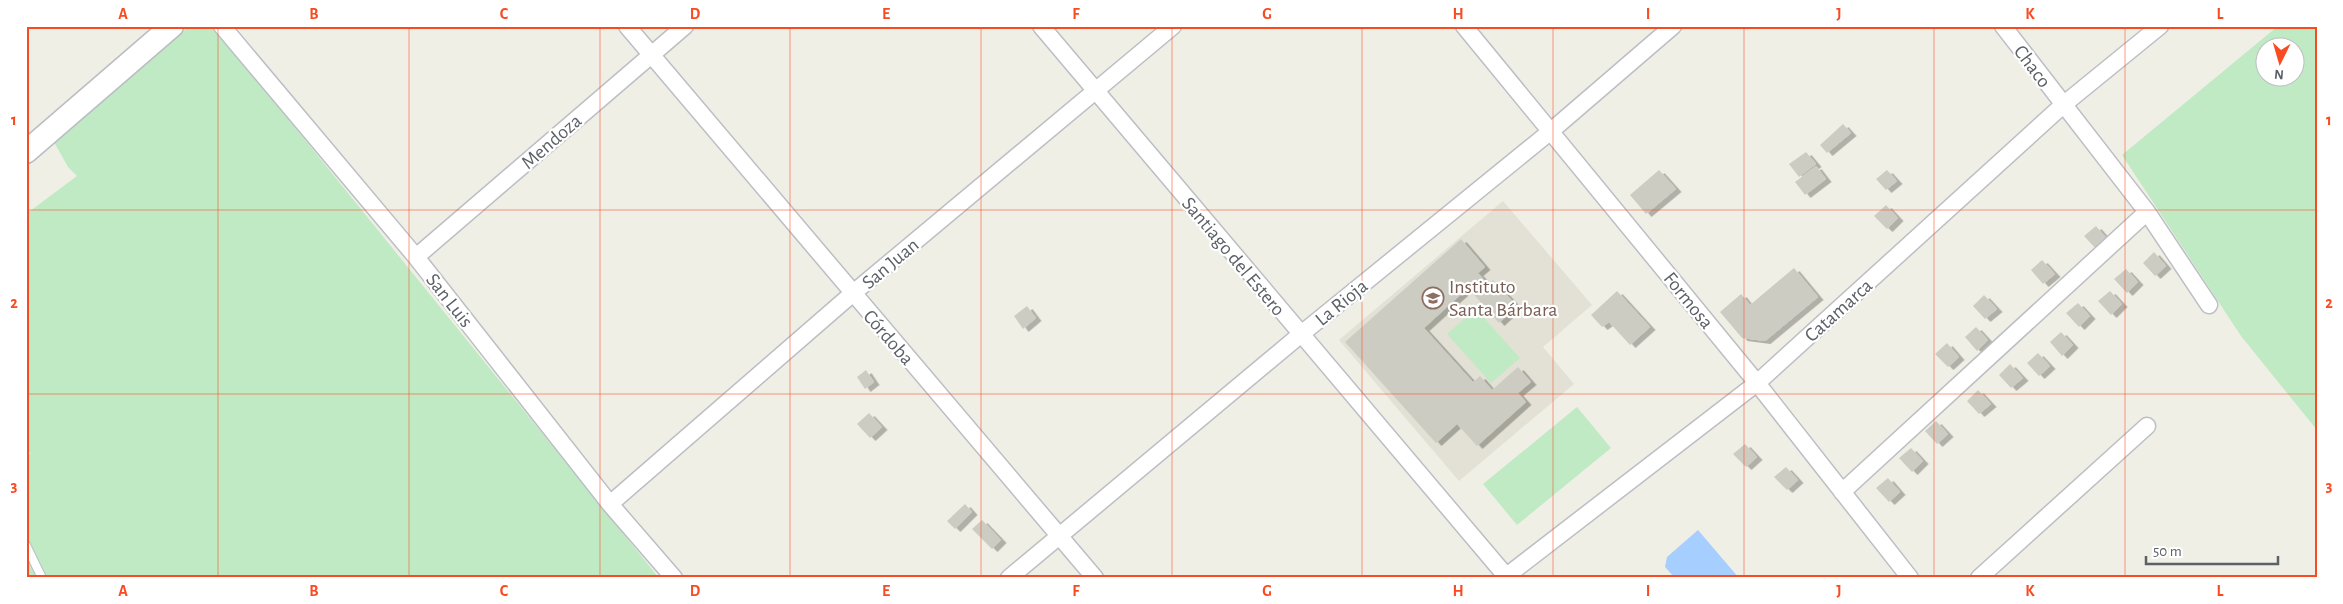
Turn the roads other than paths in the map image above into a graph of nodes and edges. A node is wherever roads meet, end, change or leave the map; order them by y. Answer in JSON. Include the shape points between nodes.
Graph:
{"nodes":[{"id":1,"x":172,"y":26,"type":"edge"},
{"id":2,"x":222,"y":26,"type":"edge"},
{"id":3,"x":627,"y":26,"type":"edge"},
{"id":4,"x":685,"y":26,"type":"edge"},
{"id":5,"x":1041,"y":26,"type":"edge"},
{"id":6,"x":1173,"y":26,"type":"edge"},
{"id":7,"x":1464,"y":26,"type":"edge"},
{"id":8,"x":1673,"y":26,"type":"edge"},
{"id":9,"x":2003,"y":26,"type":"edge"},
{"id":10,"x":2160,"y":26,"type":"edge"},
{"id":11,"x":651,"y":55,"type":"junction"},
{"id":12,"x":1095,"y":91,"type":"junction"},
{"id":13,"x":2063,"y":106,"type":"junction"},
{"id":14,"x":1552,"y":131,"type":"junction"},
{"id":15,"x":26,"y":152,"type":"edge"},
{"id":16,"x":2147,"y":212,"type":"junction"},
{"id":17,"x":416,"y":257,"type":"junction"},
{"id":18,"x":852,"y":294,"type":"junction"},
{"id":19,"x":2209,"y":305,"type":"dead end"},
{"id":20,"x":1300,"y":335,"type":"junction"},
{"id":21,"x":1757,"y":383,"type":"junction"},
{"id":22,"x":2147,"y":426,"type":"dead end"},
{"id":23,"x":1842,"y":492,"type":"junction"},
{"id":24,"x":610,"y":504,"type":"junction"},
{"id":25,"x":1059,"y":536,"type":"junction"},
{"id":26,"x":26,"y":545,"type":"edge"},
{"id":27,"x":1505,"y":577,"type":"edge"},
{"id":28,"x":42,"y":578,"type":"edge"},
{"id":29,"x":674,"y":578,"type":"edge"},
{"id":30,"x":1009,"y":578,"type":"edge"},
{"id":31,"x":1094,"y":578,"type":"edge"},
{"id":32,"x":1910,"y":578,"type":"edge"},
{"id":33,"x":1979,"y":578,"type":"edge"}],
"edges":[{"from":1,"to":15,"type":"street"},
{"from":2,"to":17,"type":"street","name":"San Luis"},
{"from":3,"to":11,"type":"street","name":"Córdoba"},
{"from":4,"to":11,"type":"street","name":"Mendoza"},
{"from":5,"to":12,"type":"street","name":"Santiago del Estero"},
{"from":6,"to":12,"type":"street","name":"San Juan"},
{"from":7,"to":14,"type":"street","name":"Formosa"},
{"from":8,"to":14,"type":"street","name":"La Rioja"},
{"from":9,"to":13,"type":"street","name":"Chaco"},
{"from":10,"to":13,"type":"street","name":"Catamarca"},
{"from":11,"to":17,"type":"street","name":"Mendoza"},
{"from":11,"to":18,"type":"street","name":"Córdoba"},
{"from":12,"to":18,"type":"street","name":"San Juan"},
{"from":12,"to":20,"type":"street","name":"Santiago del Estero"},
{"from":13,"to":16,"type":"street","name":"Chaco"},
{"from":13,"to":21,"type":"street","name":"Catamarca"},
{"from":14,"to":20,"type":"street","name":"La Rioja"},
{"from":14,"to":21,"type":"street","name":"Formosa"},
{"from":16,"to":19,"type":"street","name":"Chaco"},
{"from":16,"to":23,"type":"street"},
{"from":17,"to":24,"type":"street","name":"San Luis"},
{"from":18,"to":24,"type":"street","name":"San Juan"},
{"from":18,"to":25,"type":"street","name":"Córdoba"},
{"from":20,"to":25,"type":"street","name":"La Rioja"},
{"from":20,"to":27,"type":"street","name":"Santiago del Estero"},
{"from":21,"to":23,"type":"street","name":"Formosa"},
{"from":21,"to":27,"type":"street","name":"Catamarca"},
{"from":22,"to":33,"type":"street"},
{"from":23,"to":32,"type":"street","name":"Formosa"},
{"from":24,"to":29,"type":"street","name":"San Luis"},
{"from":25,"to":30,"type":"street","name":"La Rioja"},
{"from":25,"to":31,"type":"street","name":"Córdoba"},
{"from":26,"to":28,"type":"lane"}]}
